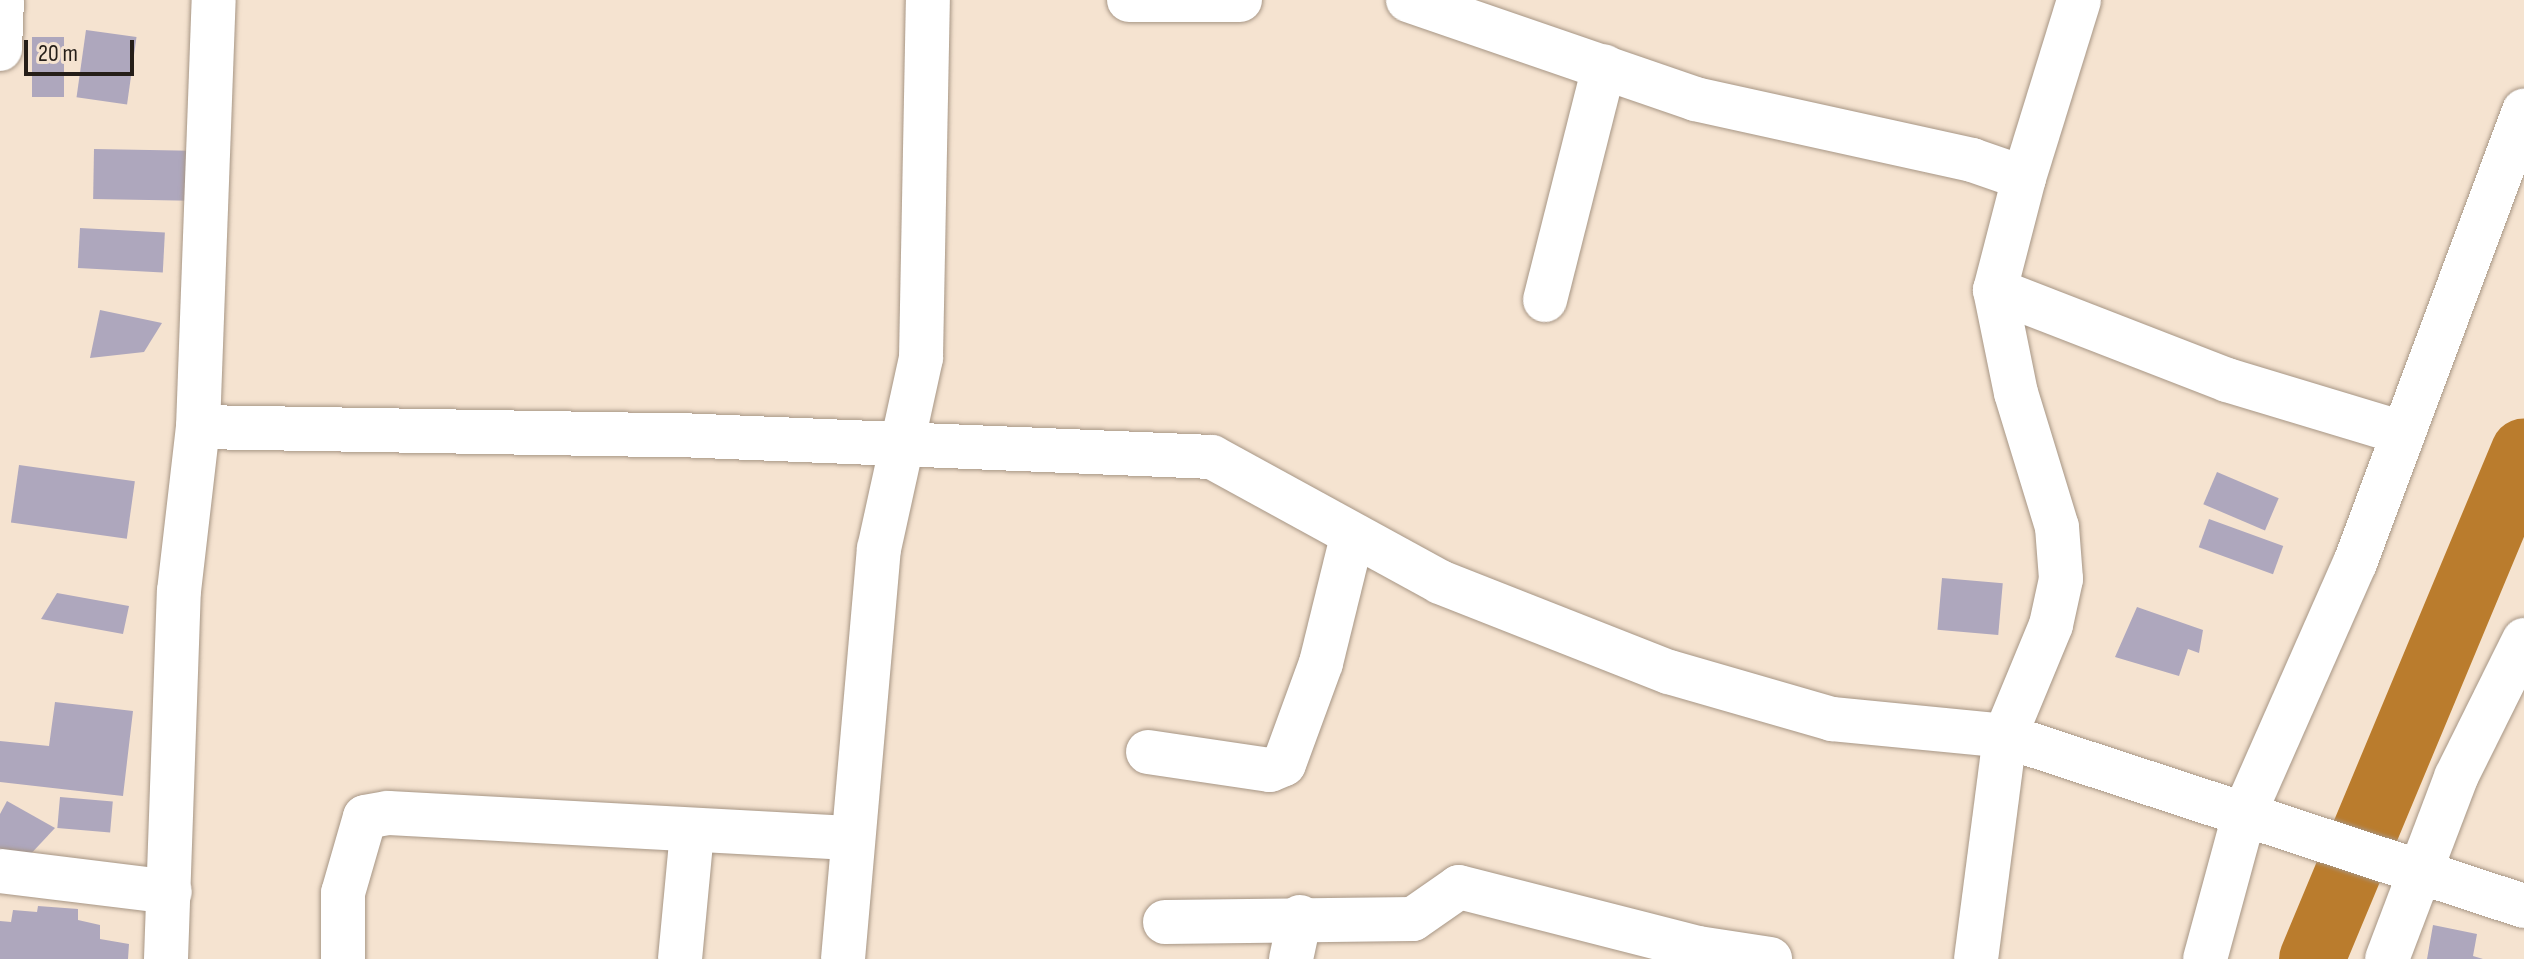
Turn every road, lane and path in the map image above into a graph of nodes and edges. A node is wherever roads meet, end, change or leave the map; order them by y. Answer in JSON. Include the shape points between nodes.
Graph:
{"nodes":[{"id":1,"x":2,"y":0,"type":"edge"},
{"id":2,"x":214,"y":0,"type":"edge"},
{"id":3,"x":928,"y":0,"type":"edge"},
{"id":4,"x":1129,"y":0,"type":"edge"},
{"id":5,"x":1240,"y":0,"type":"edge"},
{"id":6,"x":1408,"y":0,"type":"edge"},
{"id":7,"x":2079,"y":0,"type":"edge"},
{"id":8,"x":0,"y":49,"type":"edge"},
{"id":9,"x":1604,"y":66,"type":"junction"},
{"id":10,"x":2524,"y":110,"type":"edge"},
{"id":11,"x":2024,"y":178,"type":"junction"},
{"id":12,"x":1995,"y":290,"type":"junction"},
{"id":13,"x":1545,"y":300,"type":"dead end"},
{"id":14,"x":198,"y":427,"type":"junction"},
{"id":15,"x":2403,"y":433,"type":"junction"},
{"id":16,"x":898,"y":441,"type":"junction"},
{"id":17,"x":1352,"y":537,"type":"junction"},
{"id":18,"x":2523,"y":644,"type":"edge"},
{"id":19,"x":2005,"y":736,"type":"junction"},
{"id":20,"x":1148,"y":752,"type":"dead end"},
{"id":21,"x":2245,"y":812,"type":"junction"},
{"id":22,"x":692,"y":833,"type":"junction"},
{"id":23,"x":850,"y":838,"type":"junction"},
{"id":24,"x":0,"y":871,"type":"edge"},
{"id":25,"x":2416,"y":873,"type":"junction"},
{"id":26,"x":170,"y":892,"type":"junction"},
{"id":27,"x":2524,"y":906,"type":"edge"},
{"id":28,"x":1300,"y":917,"type":"junction"},
{"id":29,"x":1165,"y":922,"type":"dead end"},
{"id":30,"x":166,"y":959,"type":"edge"},
{"id":31,"x":343,"y":959,"type":"edge"},
{"id":32,"x":680,"y":959,"type":"edge"},
{"id":33,"x":843,"y":959,"type":"edge"},
{"id":34,"x":1291,"y":959,"type":"edge"},
{"id":35,"x":1770,"y":959,"type":"edge"},
{"id":36,"x":1976,"y":959,"type":"edge"},
{"id":37,"x":2205,"y":959,"type":"edge"},
{"id":38,"x":2387,"y":959,"type":"edge"}],
"edges":[{"from":1,"to":8,"type":"street"},
{"from":2,"to":14,"type":"street"},
{"from":3,"to":16,"type":"street","via":[[926,297],[921,358]]},
{"from":4,"to":5,"type":"street"},
{"from":6,"to":9,"type":"street"},
{"from":7,"to":11,"type":"street"},
{"from":9,"to":11,"type":"street","via":[[1695,99],[1972,160]]},
{"from":9,"to":13,"type":"street"},
{"from":10,"to":15,"type":"street"},
{"from":11,"to":12,"type":"street"},
{"from":12,"to":15,"type":"street","via":[[2227,380]]},
{"from":12,"to":19,"type":"street","via":[[2016,393],[2057,527],[2061,579],[2051,625]]},
{"from":14,"to":16,"type":"street"},
{"from":14,"to":26,"type":"street","via":[[179,591]]},
{"from":15,"to":21,"type":"street","via":[[2355,563]]},
{"from":16,"to":17,"type":"street","via":[[1212,457]]},
{"from":16,"to":23,"type":"street","via":[[879,549]]},
{"from":17,"to":19,"type":"street","via":[[1440,582],[1669,672],[1832,719]]},
{"from":17,"to":20,"type":"street","via":[[1321,663],[1284,764],[1270,770]]},
{"from":18,"to":25,"type":"street","via":[[2456,777]]},
{"from":19,"to":21,"type":"street"},
{"from":19,"to":36,"type":"street"},
{"from":21,"to":25,"type":"street","via":[[2308,839]]},
{"from":21,"to":37,"type":"street"},
{"from":22,"to":23,"type":"street"},
{"from":22,"to":31,"type":"street","via":[[388,813],[365,817],[343,893]]},
{"from":22,"to":32,"type":"street"},
{"from":23,"to":33,"type":"street"},
{"from":24,"to":26,"type":"street"},
{"from":25,"to":27,"type":"street"},
{"from":25,"to":38,"type":"street"},
{"from":26,"to":30,"type":"street"},
{"from":28,"to":29,"type":"street"},
{"from":28,"to":34,"type":"street"},
{"from":28,"to":35,"type":"street","via":[[1413,919],[1459,887],[1698,948]]}]}
